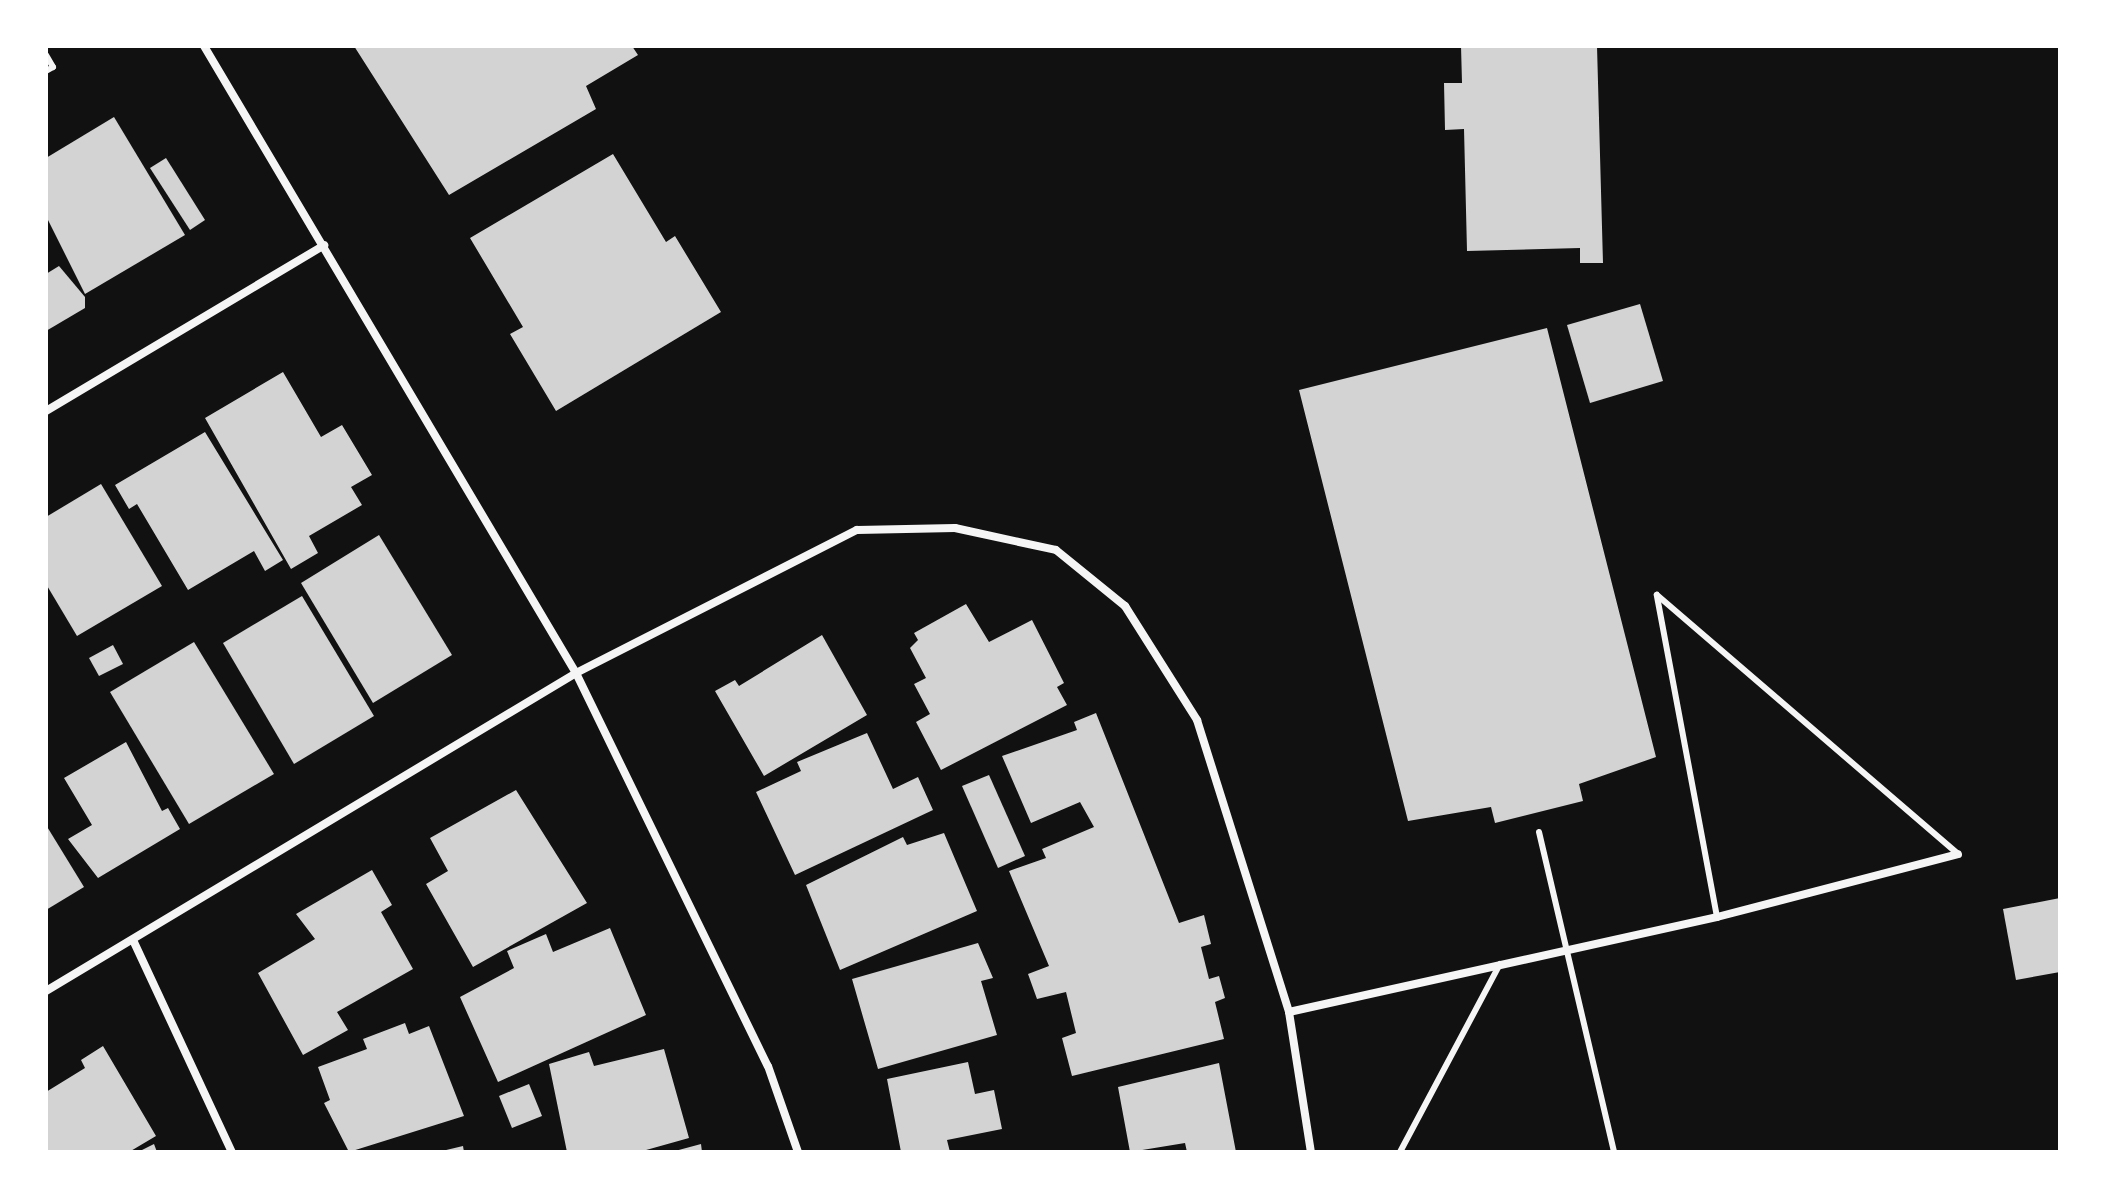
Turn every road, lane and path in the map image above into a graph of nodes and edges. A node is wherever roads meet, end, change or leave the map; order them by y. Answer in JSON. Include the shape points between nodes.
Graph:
{"nodes":[{"id":1,"x":204,"y":46,"type":"edge"},
{"id":2,"x":46,"y":55,"type":"edge"},
{"id":3,"x":46,"y":71,"type":"edge"},
{"id":4,"x":324,"y":245,"type":"junction"},
{"id":5,"x":46,"y":411,"type":"edge"},
{"id":6,"x":576,"y":673,"type":"junction"},
{"id":7,"x":1539,"y":832,"type":"dead end"},
{"id":8,"x":1958,"y":854,"type":"joint"},
{"id":9,"x":1717,"y":917,"type":"junction"},
{"id":10,"x":133,"y":940,"type":"junction"},
{"id":11,"x":1571,"y":948,"type":"junction"},
{"id":12,"x":1500,"y":964,"type":"junction"},
{"id":13,"x":46,"y":991,"type":"edge"},
{"id":14,"x":1289,"y":1012,"type":"junction"},
{"id":15,"x":232,"y":1152,"type":"edge"},
{"id":16,"x":798,"y":1152,"type":"edge"},
{"id":17,"x":1311,"y":1152,"type":"edge"},
{"id":18,"x":1400,"y":1152,"type":"edge"},
{"id":19,"x":1614,"y":1152,"type":"edge"}],
"edges":[{"from":1,"to":4,"type":"street"},
{"from":2,"to":3,"type":"lane","via":[[53,67]]},
{"from":4,"to":5,"type":"street"},
{"from":4,"to":6,"type":"street"},
{"from":6,"to":10,"type":"street"},
{"from":6,"to":14,"type":"street","via":[[857,530],[955,528],[1056,550],[1125,606],[1197,720]]},
{"from":6,"to":16,"type":"street","via":[[768,1066]]},
{"from":7,"to":11,"type":"lane"},
{"from":8,"to":9,"type":"street"},
{"from":8,"to":9,"type":"lane","via":[[1657,595]]},
{"from":9,"to":11,"type":"street"},
{"from":10,"to":13,"type":"street"},
{"from":10,"to":15,"type":"street"},
{"from":11,"to":12,"type":"street"},
{"from":11,"to":19,"type":"lane"},
{"from":12,"to":14,"type":"street"},
{"from":12,"to":18,"type":"lane"},
{"from":14,"to":17,"type":"street"}]}
